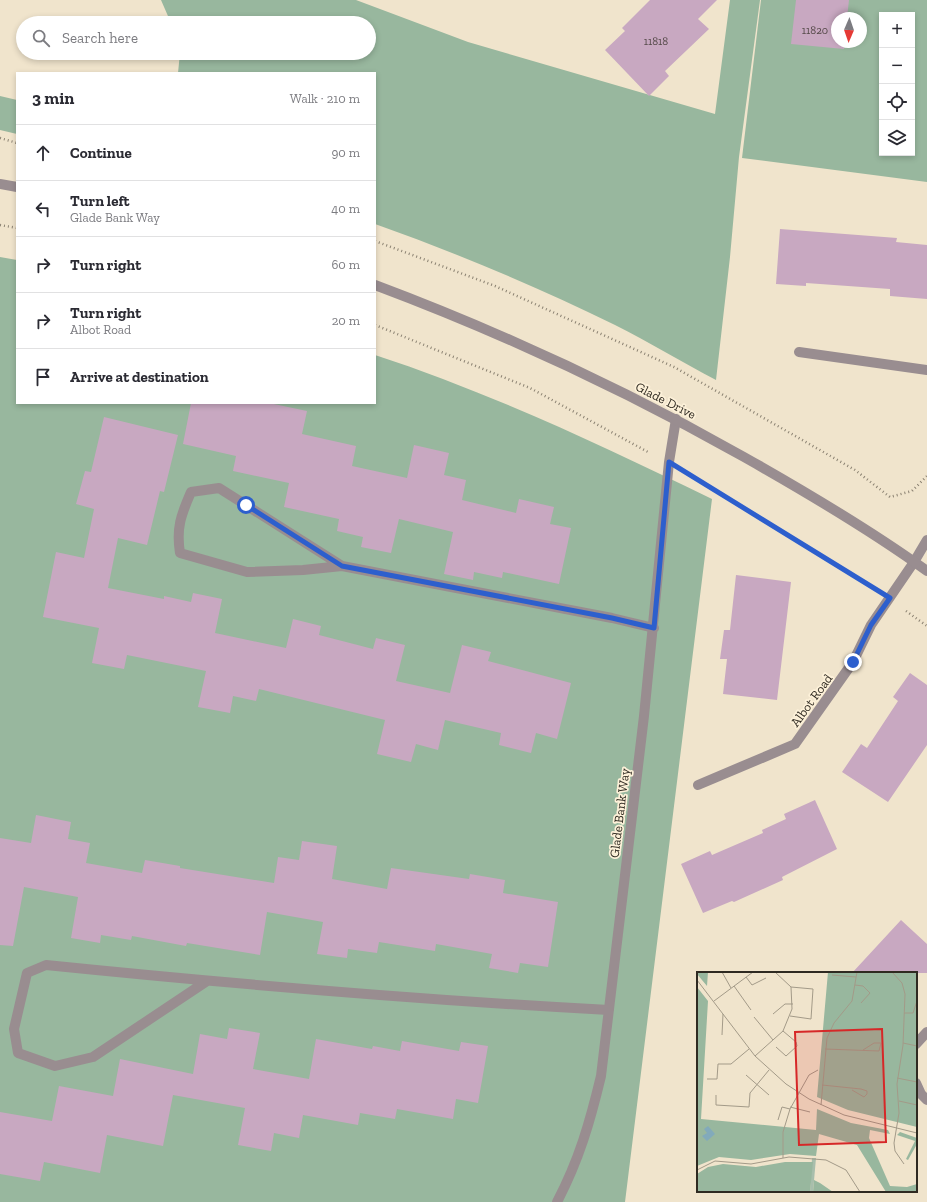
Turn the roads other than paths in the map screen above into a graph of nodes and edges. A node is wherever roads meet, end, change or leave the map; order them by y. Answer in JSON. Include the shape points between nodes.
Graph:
{"nodes":[{"id":1,"x":0,"y":184,"type":"edge"},
{"id":2,"x":16,"y":187,"type":"edge"},
{"id":3,"x":376,"y":285,"type":"edge"},
{"id":4,"x":799,"y":352,"type":"dead end"},
{"id":5,"x":927,"y":370,"type":"edge"},
{"id":6,"x":676,"y":419,"type":"junction"},
{"id":7,"x":927,"y":540,"type":"edge"},
{"id":8,"x":914,"y":562,"type":"junction"},
{"id":9,"x":342,"y":566,"type":"junction"},
{"id":10,"x":927,"y":572,"type":"edge"},
{"id":11,"x":654,"y":628,"type":"junction"},
{"id":12,"x":698,"y":785,"type":"dead end"},
{"id":13,"x":207,"y":982,"type":"junction"},
{"id":14,"x":609,"y":1010,"type":"junction"},
{"id":15,"x":927,"y":1032,"type":"edge"},
{"id":16,"x":917,"y":1043,"type":"edge"},
{"id":17,"x":917,"y":1085,"type":"edge"},
{"id":18,"x":927,"y":1100,"type":"edge"},
{"id":19,"x":557,"y":1202,"type":"edge"}],
"edges":[{"from":1,"to":2,"type":"street"},
{"from":3,"to":6,"type":"street","name":"Glade Drive","via":[[438,309],[560,362]]},
{"from":4,"to":5,"type":"street"},
{"from":6,"to":8,"type":"street","name":"Glade Drive","via":[[802,489]]},
{"from":6,"to":11,"type":"street","name":"Glade Bank Way","via":[[669,462]]},
{"from":7,"to":8,"type":"street","name":"Albot Road"},
{"from":8,"to":10,"type":"street","name":"Glade Drive"},
{"from":8,"to":12,"type":"street","name":"Albot Road","via":[[871,625],[853,662],[795,744]]},
{"from":9,"to":9,"type":"street","via":[[247,572],[204,561],[180,553],[180,516],[191,492],[219,488]]},
{"from":9,"to":11,"type":"street"},
{"from":11,"to":14,"type":"street","name":"Glade Bank Way"},
{"from":13,"to":13,"type":"street","via":[[46,965],[27,973],[14,1029],[18,1053],[55,1066],[93,1057]]},
{"from":13,"to":14,"type":"street"},
{"from":14,"to":19,"type":"street","name":"Glade Bank Way","via":[[601,1076],[590,1122],[572,1173]]},
{"from":15,"to":16,"type":"street"},
{"from":17,"to":18,"type":"street"}]}
